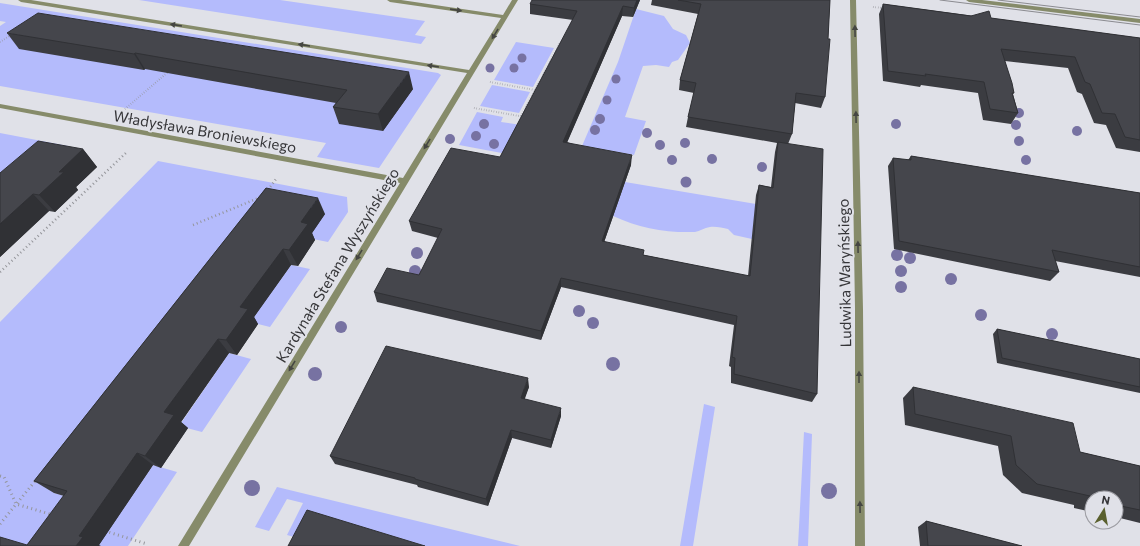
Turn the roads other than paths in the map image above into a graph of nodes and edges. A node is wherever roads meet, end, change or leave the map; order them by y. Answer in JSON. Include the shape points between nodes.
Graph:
{"nodes":[{"id":1,"x":21,"y":0,"type":"edge"},
{"id":2,"x":390,"y":0,"type":"edge"},
{"id":3,"x":515,"y":0,"type":"edge"},
{"id":4,"x":853,"y":0,"type":"edge"},
{"id":5,"x":969,"y":0,"type":"edge"},
{"id":6,"x":504,"y":17,"type":"junction"},
{"id":7,"x":1140,"y":21,"type":"edge"},
{"id":8,"x":471,"y":72,"type":"junction"},
{"id":9,"x":0,"y":106,"type":"edge"},
{"id":10,"x":404,"y":181,"type":"junction"},
{"id":11,"x":183,"y":546,"type":"edge"},
{"id":12,"x":860,"y":546,"type":"edge"}],
"edges":[{"from":8,"to":1,"type":"street","one_way":true},
{"from":2,"to":6,"type":"street","one_way":true},
{"from":3,"to":6,"type":"street","name":"Kardynała Stefana Wyszyńskiego"},
{"from":12,"to":4,"type":"street","name":"Ludwika Waryńskiego","one_way":true,"via":[[859,301]]},
{"from":5,"to":7,"type":"street"},
{"from":6,"to":8,"type":"street","name":"Kardynała Stefana Wyszyńskiego","one_way":true},
{"from":8,"to":10,"type":"street","name":"Kardynała Stefana Wyszyńskiego","one_way":true},
{"from":9,"to":10,"type":"street","name":"Władysława Broniewskiego"},
{"from":10,"to":11,"type":"street","name":"Kardynała Stefana Wyszyńskiego","one_way":true}]}
